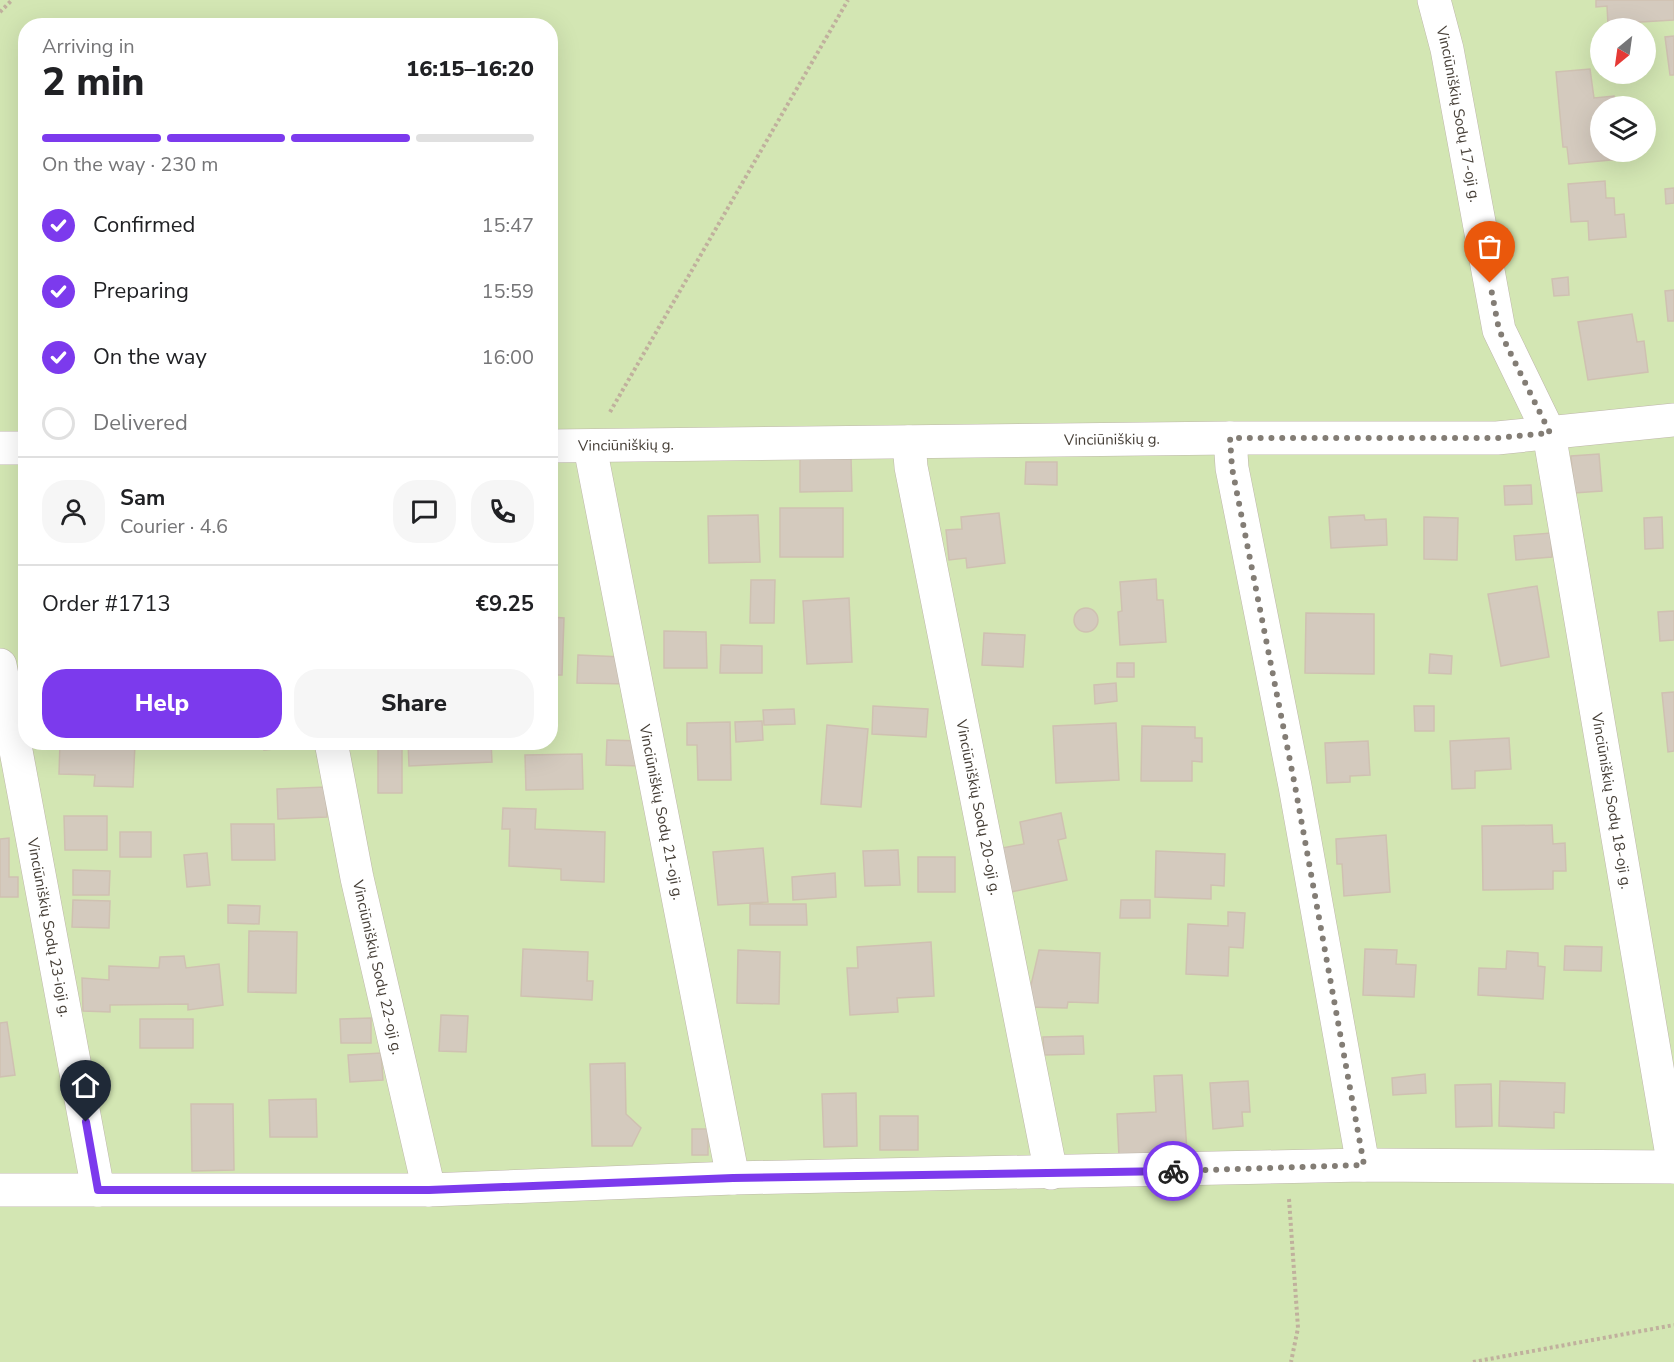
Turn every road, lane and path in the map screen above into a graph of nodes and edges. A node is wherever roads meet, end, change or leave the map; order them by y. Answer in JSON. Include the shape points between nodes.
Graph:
{"nodes":[{"id":1,"x":12,"y":0,"type":"edge"},
{"id":2,"x":848,"y":0,"type":"edge"},
{"id":3,"x":1434,"y":0,"type":"edge"},
{"id":4,"x":0,"y":12,"type":"edge"},
{"id":5,"x":1674,"y":420,"type":"edge"},
{"id":6,"x":1550,"y":433,"type":"junction"},
{"id":7,"x":1230,"y":438,"type":"junction"},
{"id":8,"x":909,"y":442,"type":"junction"},
{"id":9,"x":558,"y":447,"type":"edge"},
{"id":10,"x":590,"y":447,"type":"junction"},
{"id":11,"x":0,"y":448,"type":"edge"},
{"id":12,"x":18,"y":448,"type":"edge"},
{"id":13,"x":0,"y":665,"type":"edge"},
{"id":14,"x":333,"y":750,"type":"edge"},
{"id":15,"x":1364,"y":1165,"type":"junction"},
{"id":16,"x":1674,"y":1167,"type":"edge"},
{"id":17,"x":1287,"y":1168,"type":"junction"},
{"id":18,"x":1051,"y":1173,"type":"junction"},
{"id":19,"x":733,"y":1178,"type":"junction"},
{"id":20,"x":0,"y":1190,"type":"edge"},
{"id":21,"x":98,"y":1190,"type":"junction"},
{"id":22,"x":429,"y":1190,"type":"junction"},
{"id":23,"x":1674,"y":1325,"type":"edge"},
{"id":24,"x":1291,"y":1362,"type":"edge"},
{"id":25,"x":1473,"y":1362,"type":"edge"}],
"edges":[{"from":1,"to":4,"type":"path"},
{"from":2,"to":10,"type":"path"},
{"from":3,"to":6,"type":"street","name":"Vinciūniškių Sodų 17-oji g.","via":[[1447,49],[1499,330]]},
{"from":5,"to":6,"type":"street","name":"Vinciūniškių g."},
{"from":6,"to":7,"type":"street","name":"Vinciūniškių g.","via":[[1497,438]]},
{"from":6,"to":16,"type":"street","name":"Vinciūniškių Sodų 18-oji g."},
{"from":7,"to":8,"type":"street","name":"Vinciūniškių g."},
{"from":7,"to":15,"type":"street","via":[[1232,468]]},
{"from":8,"to":10,"type":"street","name":"Vinciūniškių g."},
{"from":8,"to":18,"type":"street","name":"Vinciūniškių Sodų 20-oji g.","via":[[913,479]]},
{"from":9,"to":10,"type":"street","name":"Vinciūniškių g."},
{"from":10,"to":19,"type":"street","name":"Vinciūniškių Sodų 21-oji g."},
{"from":11,"to":12,"type":"street"},
{"from":13,"to":21,"type":"street","name":"Vinciūniškių Sodų 23-ioji g."},
{"from":14,"to":22,"type":"street","name":"Vinciūniškių Sodų 22-oji g.","via":[[357,878]]},
{"from":15,"to":16,"type":"street"},
{"from":15,"to":17,"type":"street"},
{"from":17,"to":18,"type":"street"},
{"from":17,"to":24,"type":"path","via":[[1298,1328]]},
{"from":18,"to":19,"type":"street"},
{"from":19,"to":22,"type":"street"},
{"from":20,"to":21,"type":"street"},
{"from":21,"to":22,"type":"street"},
{"from":23,"to":25,"type":"path"}]}
